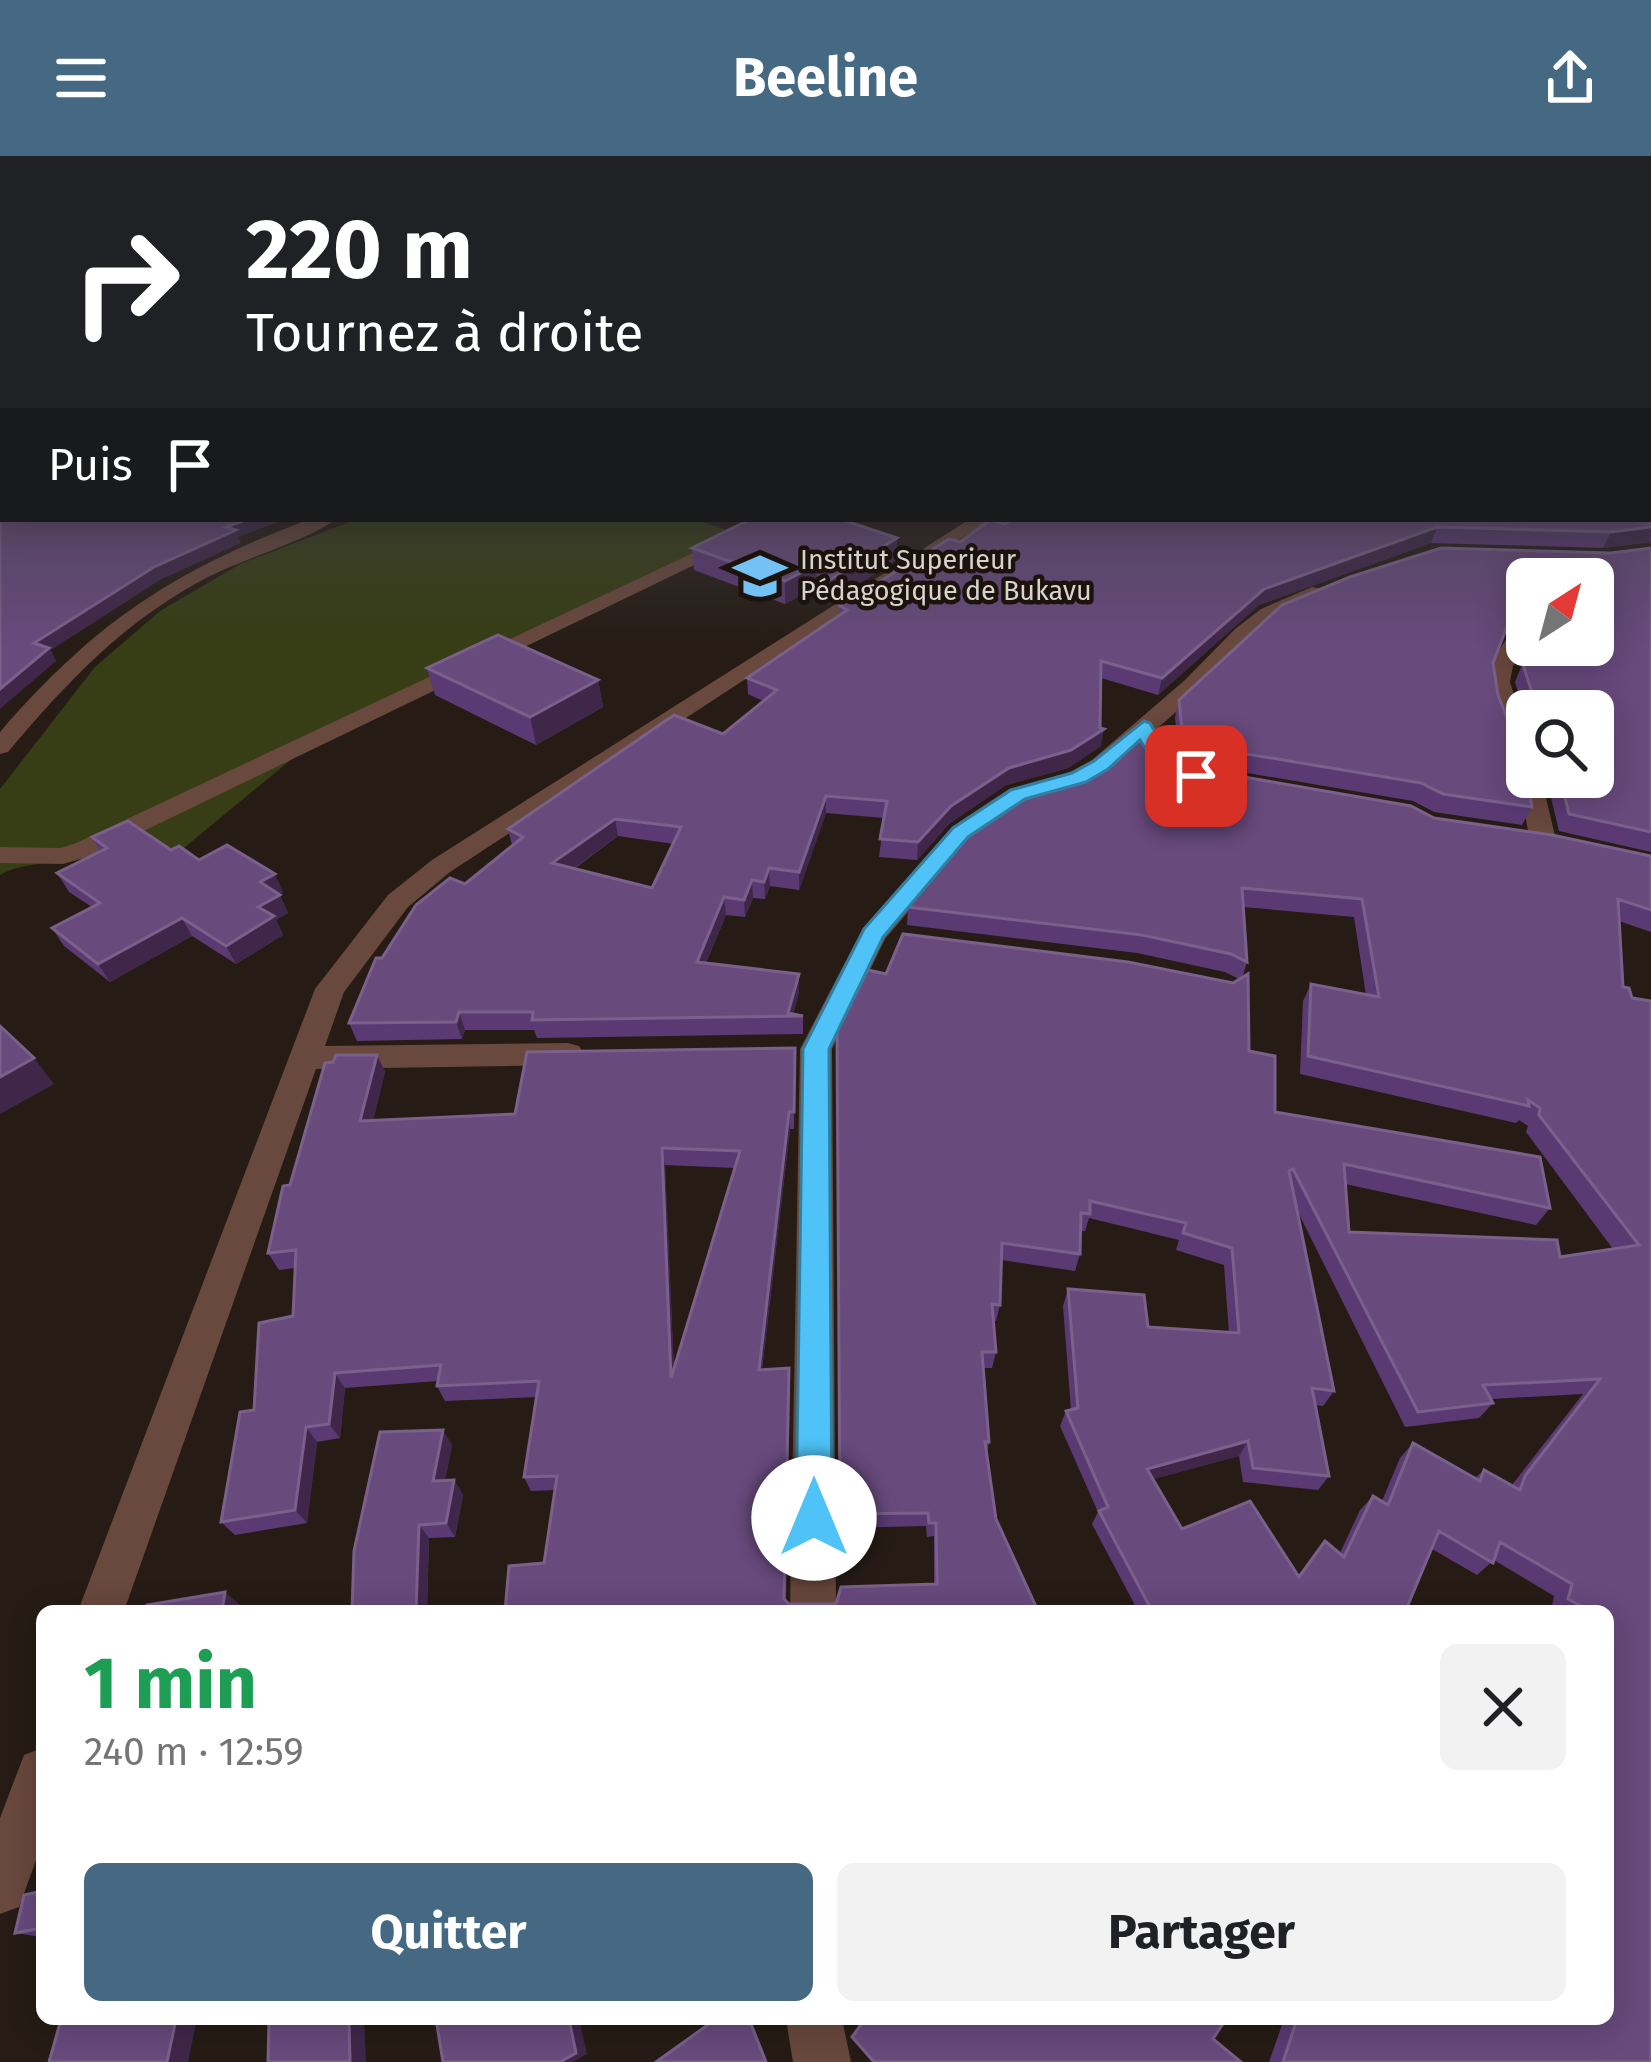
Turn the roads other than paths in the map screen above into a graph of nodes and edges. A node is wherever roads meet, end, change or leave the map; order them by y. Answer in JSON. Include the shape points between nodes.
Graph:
{"nodes":[{"id":1,"x":320,"y":522,"type":"edge"},
{"id":2,"x":774,"y":522,"type":"edge"},
{"id":3,"x":977,"y":522,"type":"edge"},
{"id":4,"x":1355,"y":578,"type":"edge"},
{"id":5,"x":1506,"y":658,"type":"edge"},
{"id":6,"x":1506,"y":720,"type":"edge"},
{"id":7,"x":0,"y":746,"type":"edge"},
{"id":8,"x":1533,"y":798,"type":"edge"},
{"id":9,"x":1543,"y":840,"type":"edge"},
{"id":10,"x":0,"y":855,"type":"edge"},
{"id":11,"x":873,"y":935,"type":"junction"},
{"id":12,"x":918,"y":940,"type":"edge"},
{"id":13,"x":606,"y":1053,"type":"edge"},
{"id":14,"x":303,"y":1058,"type":"junction"},
{"id":15,"x":103,"y":1605,"type":"edge"},
{"id":16,"x":813,"y":1605,"type":"edge"},
{"id":17,"x":36,"y":1789,"type":"edge"},
{"id":18,"x":0,"y":1888,"type":"edge"},
{"id":19,"x":815,"y":2025,"type":"edge"},
{"id":20,"x":822,"y":2062,"type":"edge"}],
"edges":[{"from":1,"to":7,"type":"street","via":[[221,562],[155,600],[74,663]]},
{"from":2,"to":10,"type":"street","via":[[85,849]]},
{"from":3,"to":14,"type":"street","via":[[441,866],[398,901],[353,957],[330,989]]},
{"from":4,"to":11,"type":"street","via":[[1268,614],[1149,738],[1079,777],[1018,794],[961,833]]},
{"from":5,"to":6,"type":"street","via":[[1496,695]]},
{"from":8,"to":9,"type":"street"},
{"from":11,"to":12,"type":"street"},
{"from":11,"to":16,"type":"street","via":[[804,1050]]},
{"from":13,"to":14,"type":"street"},
{"from":14,"to":15,"type":"street"},
{"from":17,"to":18,"type":"street"},
{"from":19,"to":20,"type":"street"}]}
